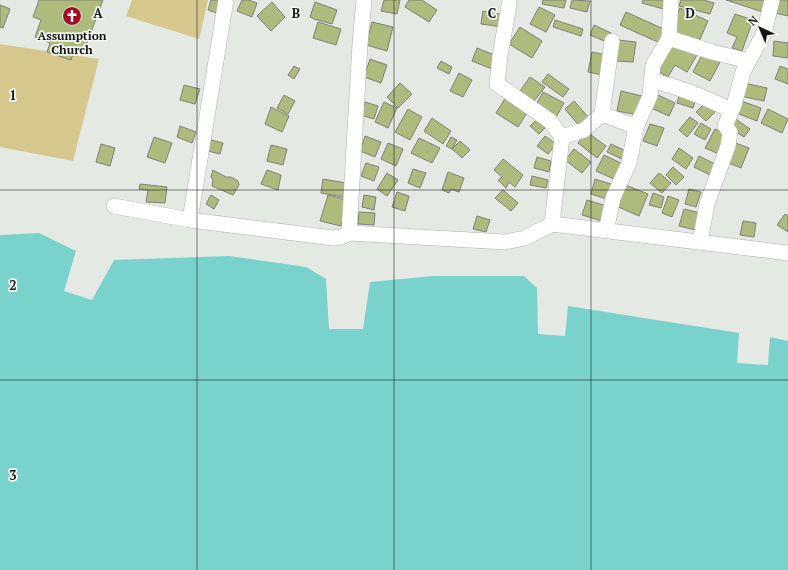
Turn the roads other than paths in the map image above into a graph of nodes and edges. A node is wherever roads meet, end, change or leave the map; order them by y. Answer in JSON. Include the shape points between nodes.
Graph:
{"nodes":[{"id":1,"x":226,"y":0,"type":"edge"},
{"id":2,"x":364,"y":0,"type":"edge"},
{"id":3,"x":509,"y":0,"type":"edge"},
{"id":4,"x":671,"y":0,"type":"edge"},
{"id":5,"x":772,"y":0,"type":"edge"},
{"id":6,"x":669,"y":38,"type":"junction"},
{"id":7,"x":612,"y":41,"type":"dead end"},
{"id":8,"x":749,"y":61,"type":"junction"},
{"id":9,"x":652,"y":81,"type":"junction"},
{"id":10,"x":731,"y":110,"type":"junction"},
{"id":11,"x":602,"y":114,"type":"junction"},
{"id":12,"x":636,"y":127,"type":"junction"},
{"id":13,"x":562,"y":137,"type":"junction"},
{"id":14,"x":114,"y":206,"type":"dead end"},
{"id":15,"x":190,"y":220,"type":"junction"},
{"id":16,"x":552,"y":224,"type":"junction"},
{"id":17,"x":606,"y":231,"type":"junction"},
{"id":18,"x":349,"y":233,"type":"junction"},
{"id":19,"x":700,"y":242,"type":"junction"},
{"id":20,"x":788,"y":253,"type":"edge"}],
"edges":[{"from":1,"to":15,"type":"street"},
{"from":2,"to":18,"type":"street"},
{"from":3,"to":13,"type":"street","via":[[497,84],[550,121]]},
{"from":4,"to":6,"type":"street"},
{"from":5,"to":8,"type":"street","via":[[764,33]]},
{"from":6,"to":8,"type":"street"},
{"from":6,"to":9,"type":"street","via":[[653,65]]},
{"from":7,"to":11,"type":"street"},
{"from":8,"to":10,"type":"street"},
{"from":9,"to":10,"type":"street","via":[[668,84]]},
{"from":9,"to":12,"type":"street","via":[[650,96]]},
{"from":10,"to":19,"type":"street","via":[[725,126],[730,132],[728,146],[707,204]]},
{"from":11,"to":12,"type":"street"},
{"from":11,"to":13,"type":"street","via":[[584,130]]},
{"from":12,"to":17,"type":"street","via":[[629,163],[613,198]]},
{"from":13,"to":16,"type":"street"},
{"from":14,"to":15,"type":"street"},
{"from":15,"to":18,"type":"street","via":[[328,238],[341,237]]},
{"from":16,"to":17,"type":"street"},
{"from":16,"to":18,"type":"street","via":[[525,238],[505,242]]},
{"from":17,"to":19,"type":"street"},
{"from":19,"to":20,"type":"street"}]}
